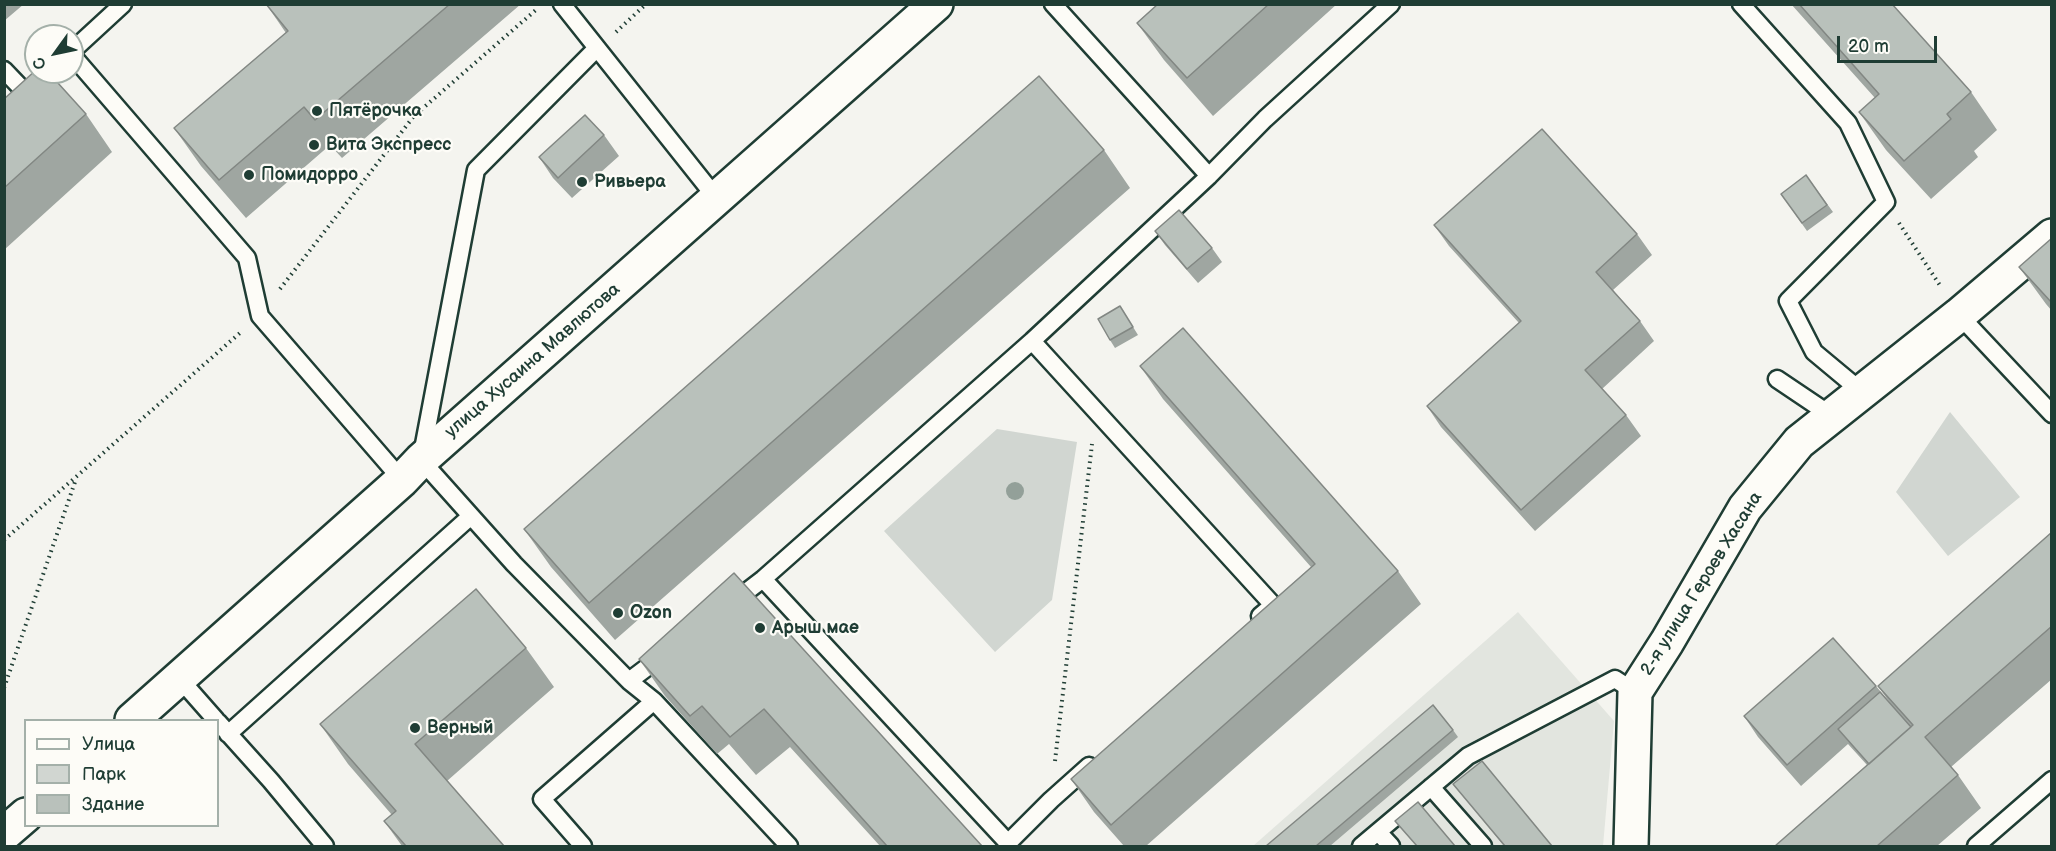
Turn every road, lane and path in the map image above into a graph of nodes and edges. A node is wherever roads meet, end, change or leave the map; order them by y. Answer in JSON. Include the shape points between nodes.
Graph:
{"nodes":[{"id":1,"x":123,"y":4,"type":"edge"},
{"id":2,"x":562,"y":4,"type":"edge"},
{"id":3,"x":646,"y":4,"type":"edge"},
{"id":4,"x":936,"y":4,"type":"edge"},
{"id":5,"x":1053,"y":4,"type":"edge"},
{"id":6,"x":1391,"y":4,"type":"edge"},
{"id":7,"x":1741,"y":4,"type":"edge"},
{"id":8,"x":84,"y":41,"type":"edge"},
{"id":9,"x":597,"y":48,"type":"junction"},
{"id":10,"x":84,"y":67,"type":"edge"},
{"id":11,"x":4,"y":70,"type":"edge"},
{"id":12,"x":36,"y":84,"type":"edge"},
{"id":13,"x":26,"y":93,"type":"junction"},
{"id":14,"x":12,"y":106,"type":"edge"},
{"id":15,"x":1209,"y":176,"type":"junction"},
{"id":16,"x":717,"y":199,"type":"junction"},
{"id":17,"x":1886,"y":202,"type":"junction"},
{"id":18,"x":2052,"y":236,"type":"edge"},
{"id":19,"x":1959,"y":315,"type":"junction"},
{"id":20,"x":1032,"y":341,"type":"junction"},
{"id":21,"x":1777,"y":379,"type":"dead end"},
{"id":22,"x":1862,"y":392,"type":"junction"},
{"id":23,"x":1096,"y":410,"type":"junction"},
{"id":24,"x":2052,"y":414,"type":"edge"},
{"id":25,"x":1832,"y":416,"type":"junction"},
{"id":26,"x":411,"y":470,"type":"junction"},
{"id":27,"x":76,"y":477,"type":"dead end"},
{"id":28,"x":471,"y":516,"type":"junction"},
{"id":29,"x":763,"y":579,"type":"junction"},
{"id":30,"x":725,"y":608,"type":"edge"},
{"id":31,"x":1246,"y":628,"type":"edge"},
{"id":32,"x":677,"y":644,"type":"edge"},
{"id":33,"x":179,"y":678,"type":"junction"},
{"id":34,"x":629,"y":681,"type":"junction"},
{"id":35,"x":4,"y":688,"type":"edge"},
{"id":36,"x":1635,"y":692,"type":"junction"},
{"id":37,"x":654,"y":701,"type":"junction"},
{"id":38,"x":133,"y":719,"type":"edge"},
{"id":39,"x":215,"y":719,"type":"edge"},
{"id":40,"x":220,"y":725,"type":"edge"},
{"id":41,"x":1104,"y":753,"type":"edge"},
{"id":42,"x":2052,"y":780,"type":"edge"},
{"id":43,"x":1431,"y":787,"type":"junction"},
{"id":44,"x":1051,"y":800,"type":"junction"},
{"id":45,"x":24,"y":817,"type":"edge"},
{"id":46,"x":1378,"y":832,"type":"junction"},
{"id":47,"x":4,"y":834,"type":"edge"},
{"id":48,"x":325,"y":846,"type":"edge"},
{"id":49,"x":583,"y":846,"type":"edge"},
{"id":50,"x":789,"y":846,"type":"edge"},
{"id":51,"x":1361,"y":846,"type":"edge"},
{"id":52,"x":1391,"y":846,"type":"edge"},
{"id":53,"x":1483,"y":846,"type":"edge"},
{"id":54,"x":1632,"y":846,"type":"edge"},
{"id":55,"x":1976,"y":846,"type":"edge"}],
"edges":[{"from":1,"to":8,"type":"lane"},
{"from":2,"to":9,"type":"lane"},
{"from":3,"to":9,"type":"path"},
{"from":4,"to":16,"type":"street","name":"улица Хусаина Мавлютова"},
{"from":5,"to":15,"type":"lane"},
{"from":6,"to":15,"type":"lane"},
{"from":7,"to":17,"type":"lane","via":[[1848,123]]},
{"from":9,"to":16,"type":"lane"},
{"from":9,"to":26,"type":"lane","via":[[476,170]]},
{"from":10,"to":26,"type":"lane","via":[[247,258],[260,315]]},
{"from":11,"to":13,"type":"lane"},
{"from":12,"to":13,"type":"lane"},
{"from":13,"to":14,"type":"lane"},
{"from":15,"to":20,"type":"lane"},
{"from":16,"to":26,"type":"street","name":"улица Хусаина Мавлютова"},
{"from":17,"to":19,"type":"path"},
{"from":17,"to":22,"type":"lane","via":[[1788,301],[1814,352]]},
{"from":18,"to":19,"type":"street","name":"2-я улица Героев Хасана"},
{"from":19,"to":22,"type":"street","name":"2-я улица Героев Хасана"},
{"from":19,"to":24,"type":"lane"},
{"from":20,"to":23,"type":"lane"},
{"from":20,"to":29,"type":"lane"},
{"from":21,"to":25,"type":"lane"},
{"from":22,"to":25,"type":"street","name":"2-я улица Героев Хасана"},
{"from":23,"to":31,"type":"lane","via":[[1273,605]]},
{"from":23,"to":44,"type":"path"},
{"from":25,"to":36,"type":"street","name":"2-я улица Героев Хасана","via":[[1798,442],[1745,508]]},
{"from":26,"to":28,"type":"lane"},
{"from":26,"to":33,"type":"street","name":"улица Хусаина Мавлютова"},
{"from":27,"to":35,"type":"path"},
{"from":28,"to":34,"type":"lane"},
{"from":28,"to":40,"type":"lane"},
{"from":29,"to":30,"type":"lane"},
{"from":29,"to":44,"type":"lane","via":[[1008,843]]},
{"from":32,"to":34,"type":"lane"},
{"from":33,"to":38,"type":"street","name":"улица Хусаина Мавлютова"},
{"from":33,"to":39,"type":"lane"},
{"from":34,"to":37,"type":"lane"},
{"from":36,"to":43,"type":"lane","via":[[1615,679],[1468,756]]},
{"from":36,"to":54,"type":"street","name":"2-я улица Героев Хасана"},
{"from":37,"to":49,"type":"lane","via":[[542,799]]},
{"from":37,"to":50,"type":"lane"},
{"from":40,"to":48,"type":"lane"},
{"from":41,"to":44,"type":"lane"},
{"from":42,"to":55,"type":"lane"},
{"from":43,"to":46,"type":"lane"},
{"from":43,"to":53,"type":"lane"},
{"from":45,"to":47,"type":"street"},
{"from":46,"to":51,"type":"lane"},
{"from":46,"to":52,"type":"lane"}]}
